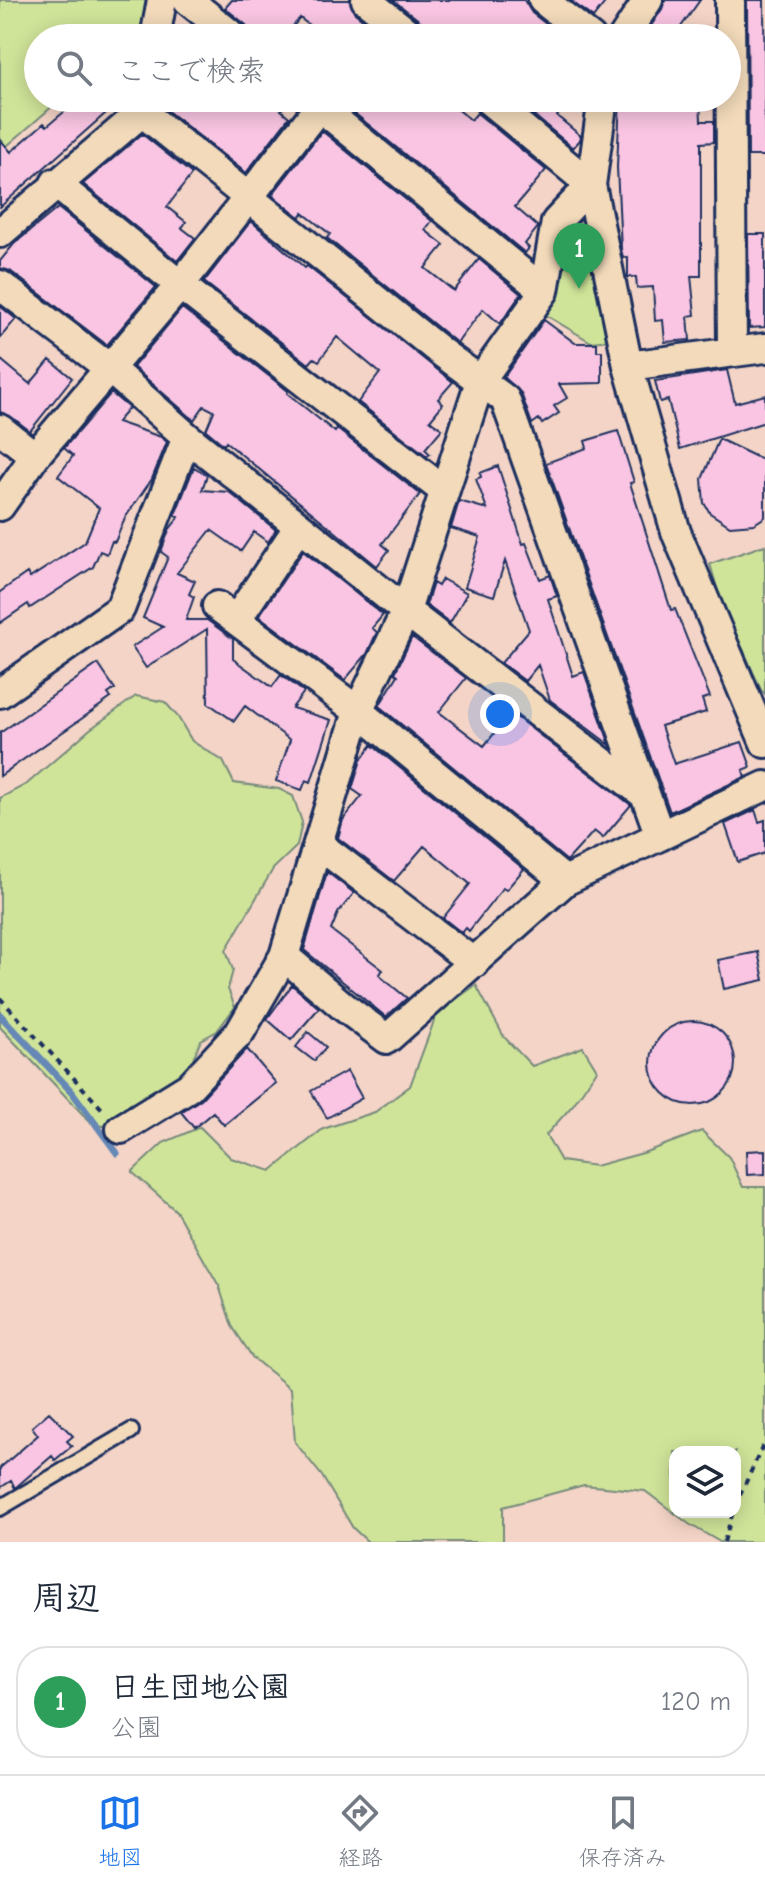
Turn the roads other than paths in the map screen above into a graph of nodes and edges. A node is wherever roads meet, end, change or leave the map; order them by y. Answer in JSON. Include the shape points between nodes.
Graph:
{"nodes":[{"id":1,"x":162,"y":0,"type":"edge"},
{"id":2,"x":188,"y":0,"type":"edge"},
{"id":3,"x":366,"y":0,"type":"edge"},
{"id":4,"x":543,"y":0,"type":"edge"},
{"id":5,"x":648,"y":0,"type":"edge"},
{"id":6,"x":730,"y":0,"type":"edge"},
{"id":7,"x":158,"y":24,"type":"edge"},
{"id":8,"x":218,"y":24,"type":"edge"},
{"id":9,"x":381,"y":24,"type":"edge"},
{"id":10,"x":573,"y":24,"type":"edge"},
{"id":11,"x":632,"y":24,"type":"edge"},
{"id":12,"x":730,"y":24,"type":"edge"},
{"id":13,"x":135,"y":112,"type":"edge"},
{"id":14,"x":151,"y":112,"type":"edge"},
{"id":15,"x":310,"y":112,"type":"edge"},
{"id":16,"x":331,"y":112,"type":"edge"},
{"id":17,"x":503,"y":112,"type":"edge"},
{"id":18,"x":601,"y":112,"type":"edge"},
{"id":19,"x":731,"y":112,"type":"edge"},
{"id":20,"x":55,"y":183,"type":"junction"},
{"id":21,"x":591,"y":185,"type":"junction"},
{"id":22,"x":249,"y":198,"type":"junction"},
{"id":23,"x":0,"y":233,"type":"edge"},
{"id":24,"x":0,"y":285,"type":"edge"},
{"id":25,"x":180,"y":285,"type":"junction"},
{"id":26,"x":544,"y":291,"type":"junction"},
{"id":27,"x":765,"y":348,"type":"edge"},
{"id":28,"x":732,"y":352,"type":"junction"},
{"id":29,"x":628,"y":366,"type":"junction"},
{"id":30,"x":109,"y":368,"type":"junction"},
{"id":31,"x":480,"y":381,"type":"junction"},
{"id":32,"x":0,"y":429,"type":"edge"},
{"id":33,"x":187,"y":437,"type":"junction"},
{"id":34,"x":35,"y":456,"type":"junction"},
{"id":35,"x":443,"y":490,"type":"junction"},
{"id":36,"x":0,"y":506,"type":"edge"},
{"id":37,"x":299,"y":526,"type":"junction"},
{"id":38,"x":406,"y":611,"type":"junction"},
{"id":39,"x":0,"y":693,"type":"edge"},
{"id":40,"x":358,"y":711,"type":"junction"},
{"id":41,"x":765,"y":743,"type":"edge"},
{"id":42,"x":765,"y":786,"type":"edge"},
{"id":43,"x":645,"y":795,"type":"junction"},
{"id":44,"x":660,"y":836,"type":"junction"},
{"id":45,"x":318,"y":844,"type":"junction"},
{"id":46,"x":565,"y":881,"type":"junction"},
{"id":47,"x":284,"y":956,"type":"junction"},
{"id":48,"x":474,"y":963,"type":"junction"},
{"id":49,"x":121,"y":1129,"type":"road end"},
{"id":50,"x":131,"y":1431,"type":"dead end"},
{"id":51,"x":0,"y":1508,"type":"edge"}],
"edges":[{"from":1,"to":7,"type":"street"},
{"from":2,"to":8,"type":"street"},
{"from":3,"to":9,"type":"street"},
{"from":4,"to":10,"type":"street"},
{"from":5,"to":11,"type":"street"},
{"from":6,"to":12,"type":"street"},
{"from":13,"to":20,"type":"street"},
{"from":14,"to":22,"type":"street"},
{"from":15,"to":22,"type":"street"},
{"from":16,"to":26,"type":"street"},
{"from":17,"to":21,"type":"street"},
{"from":18,"to":21,"type":"street"},
{"from":19,"to":28,"type":"street"},
{"from":20,"to":23,"type":"street"},
{"from":20,"to":25,"type":"street"},
{"from":21,"to":26,"type":"street","via":[[556,222]]},
{"from":21,"to":29,"type":"street"},
{"from":22,"to":25,"type":"street"},
{"from":22,"to":31,"type":"street"},
{"from":24,"to":30,"type":"street"},
{"from":25,"to":30,"type":"street"},
{"from":25,"to":35,"type":"street"},
{"from":26,"to":31,"type":"street"},
{"from":27,"to":28,"type":"street"},
{"from":28,"to":29,"type":"street"},
{"from":29,"to":41,"type":"street","via":[[676,532]]},
{"from":30,"to":33,"type":"street"},
{"from":30,"to":34,"type":"street"},
{"from":31,"to":35,"type":"street"},
{"from":31,"to":43,"type":"street","via":[[505,399]]},
{"from":32,"to":34,"type":"street"},
{"from":33,"to":37,"type":"street"},
{"from":33,"to":39,"type":"street","via":[[120,609]]},
{"from":34,"to":36,"type":"street"},
{"from":35,"to":38,"type":"street"},
{"from":37,"to":38,"type":"street"},
{"from":37,"to":40,"type":"street","via":[[227,612]]},
{"from":38,"to":40,"type":"street"},
{"from":38,"to":43,"type":"street"},
{"from":40,"to":45,"type":"street"},
{"from":40,"to":46,"type":"street"},
{"from":42,"to":44,"type":"street"},
{"from":43,"to":44,"type":"street"},
{"from":44,"to":46,"type":"street"},
{"from":45,"to":47,"type":"street"},
{"from":45,"to":48,"type":"street"},
{"from":46,"to":48,"type":"street"},
{"from":47,"to":48,"type":"street","via":[[387,1039]]},
{"from":47,"to":49,"type":"street","via":[[240,1032],[189,1087]]},
{"from":50,"to":51,"type":"lane"}]}
